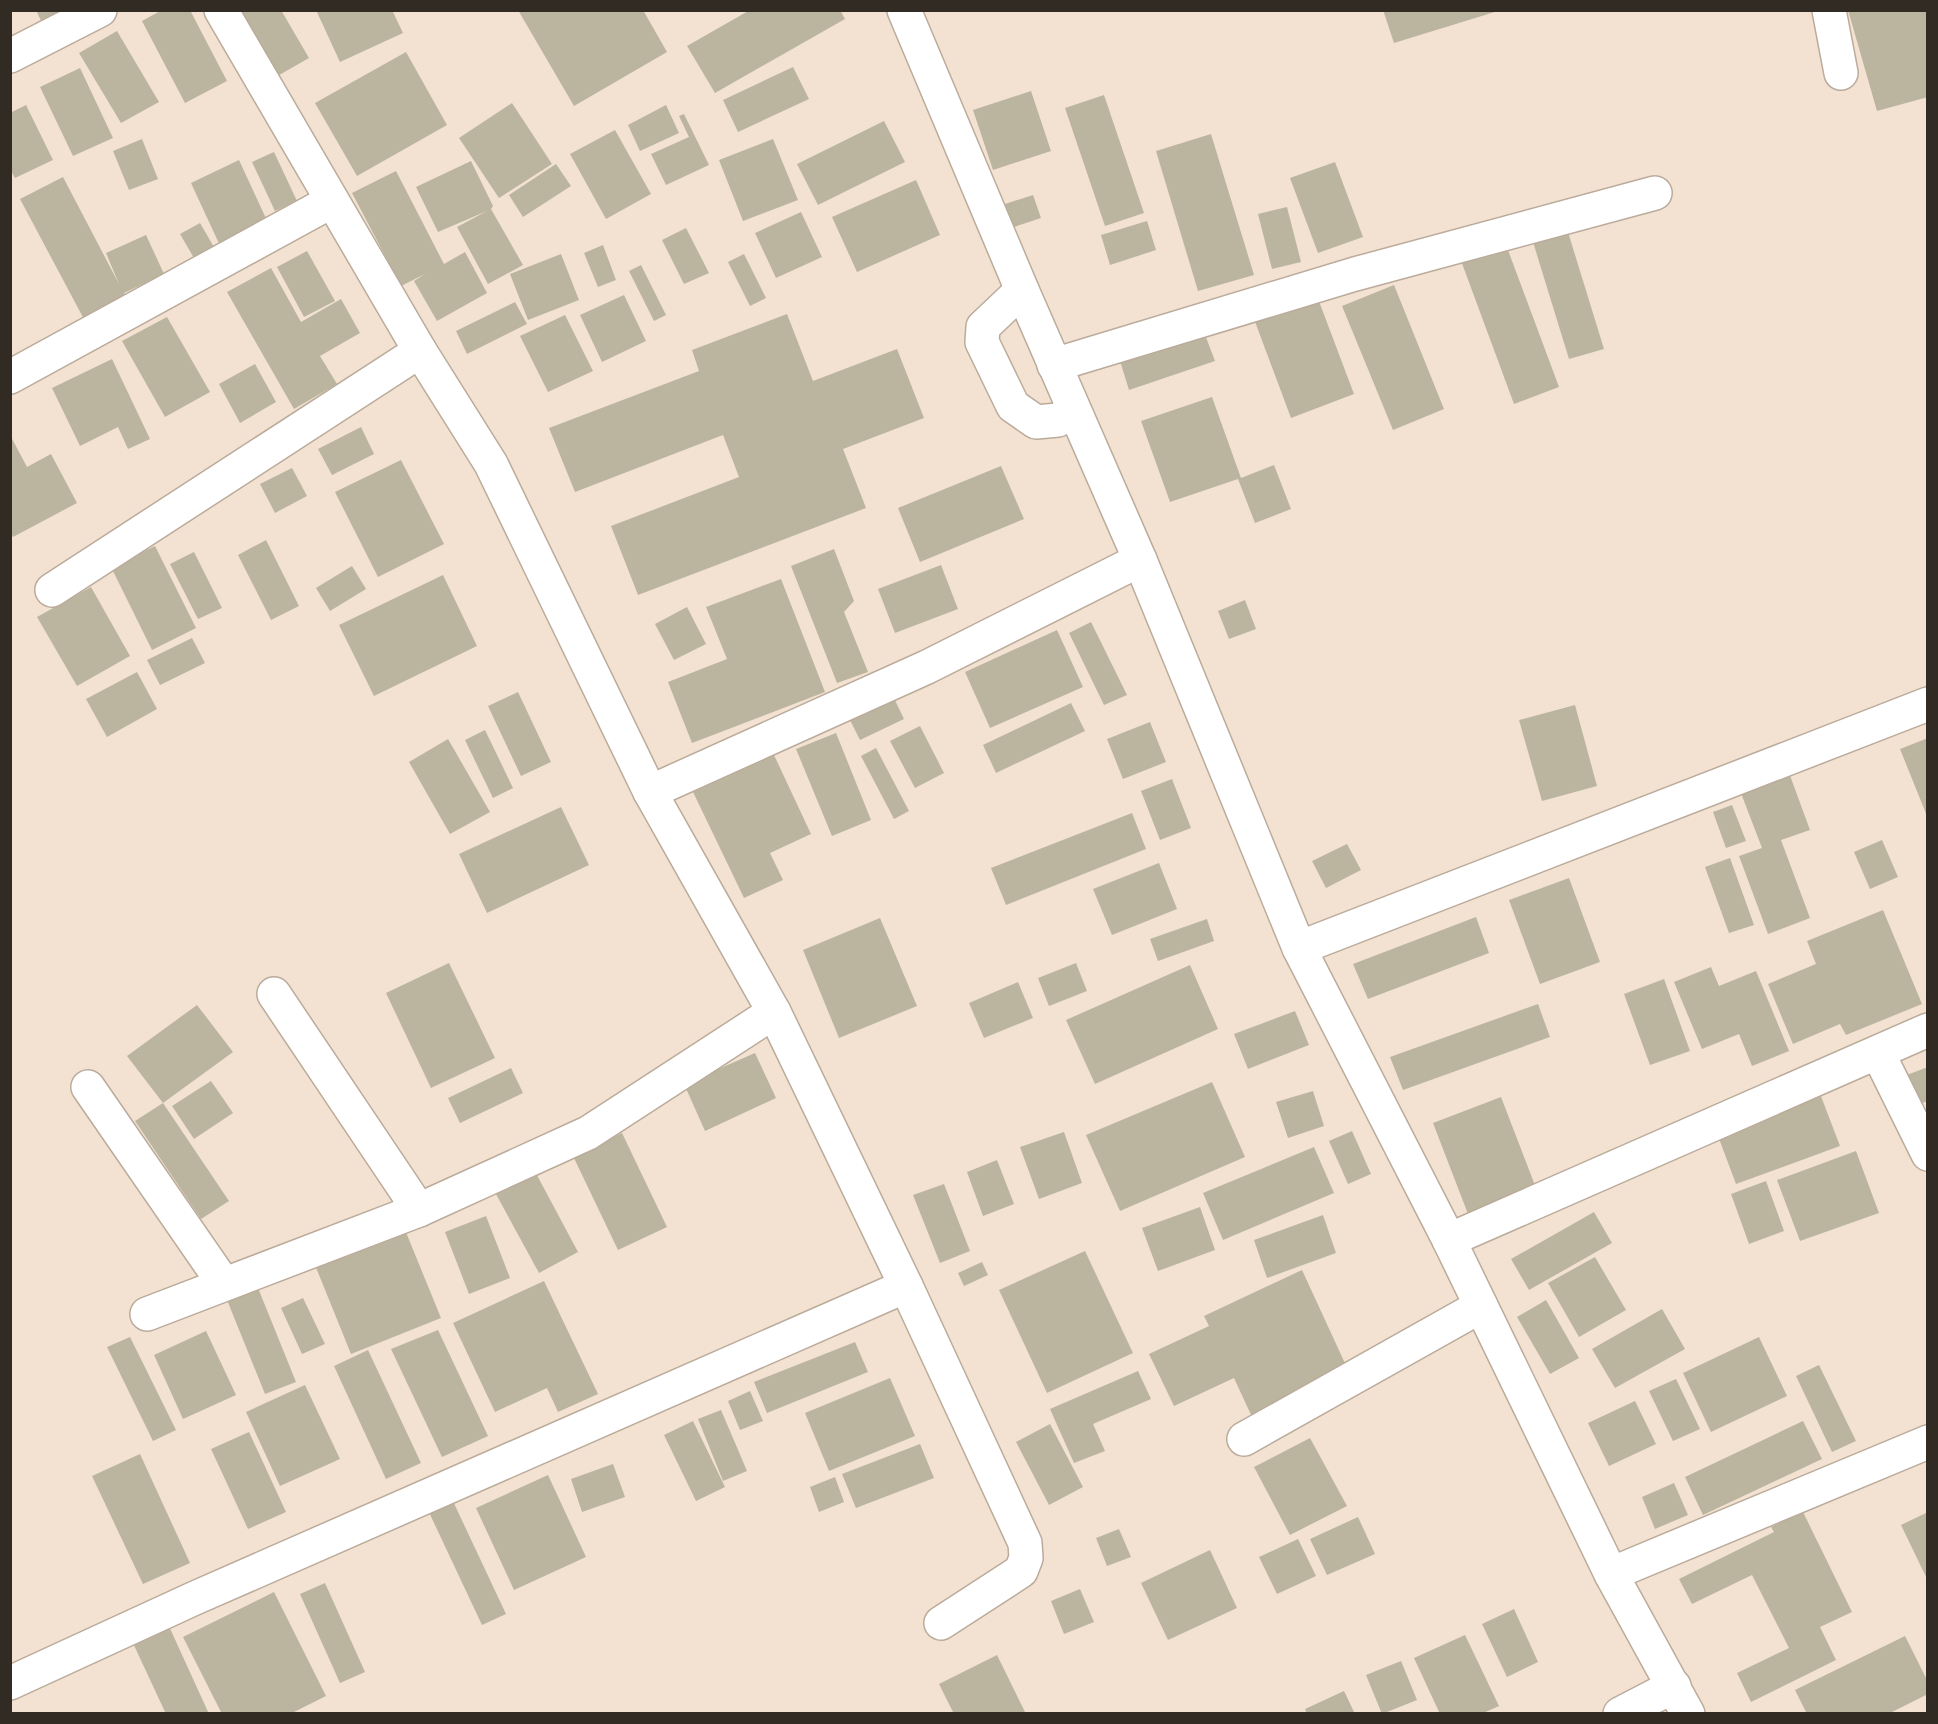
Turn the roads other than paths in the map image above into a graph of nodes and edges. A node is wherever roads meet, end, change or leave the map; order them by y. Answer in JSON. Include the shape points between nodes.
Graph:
{"nodes":[{"id":1,"x":100,"y":10,"type":"edge"},
{"id":2,"x":221,"y":10,"type":"edge"},
{"id":3,"x":904,"y":10,"type":"edge"},
{"id":4,"x":1829,"y":10,"type":"edge"},
{"id":5,"x":10,"y":56,"type":"edge"},
{"id":6,"x":1841,"y":73,"type":"dead end"},
{"id":7,"x":1655,"y":193,"type":"dead end"},
{"id":8,"x":332,"y":201,"type":"junction"},
{"id":9,"x":1022,"y":290,"type":"junction"},
{"id":10,"x":420,"y":351,"type":"junction"},
{"id":11,"x":1054,"y":365,"type":"junction"},
{"id":12,"x":10,"y":376,"type":"edge"},
{"id":13,"x":1074,"y":410,"type":"junction"},
{"id":14,"x":1140,"y":561,"type":"junction"},
{"id":15,"x":52,"y":590,"type":"dead end"},
{"id":16,"x":1928,"y":704,"type":"edge"},
{"id":17,"x":650,"y":792,"type":"junction"},
{"id":18,"x":1299,"y":948,"type":"junction"},
{"id":19,"x":274,"y":994,"type":"dead end"},
{"id":20,"x":774,"y":1012,"type":"junction"},
{"id":21,"x":1928,"y":1030,"type":"edge"},
{"id":22,"x":1878,"y":1053,"type":"junction"},
{"id":23,"x":88,"y":1087,"type":"dead end"},
{"id":24,"x":1928,"y":1154,"type":"edge"},
{"id":25,"x":419,"y":1209,"type":"junction"},
{"id":26,"x":1449,"y":1239,"type":"junction"},
{"id":27,"x":224,"y":1284,"type":"junction"},
{"id":28,"x":906,"y":1287,"type":"junction"},
{"id":29,"x":1481,"y":1306,"type":"junction"},
{"id":30,"x":147,"y":1314,"type":"dead end"},
{"id":31,"x":1244,"y":1439,"type":"dead end"},
{"id":32,"x":1928,"y":1442,"type":"edge"},
{"id":33,"x":1611,"y":1574,"type":"junction"},
{"id":34,"x":941,"y":1623,"type":"dead end"},
{"id":35,"x":10,"y":1683,"type":"edge"},
{"id":36,"x":1681,"y":1700,"type":"edge"},
{"id":37,"x":1620,"y":1713,"type":"edge"}],
"edges":[{"from":1,"to":5,"type":"main road"},
{"from":2,"to":8,"type":"main road"},
{"from":3,"to":9,"type":"main road"},
{"from":4,"to":6,"type":"main road"},
{"from":7,"to":11,"type":"main road","via":[[1355,274]]},
{"from":8,"to":10,"type":"main road"},
{"from":8,"to":12,"type":"main road"},
{"from":9,"to":11,"type":"main road"},
{"from":9,"to":13,"type":"main road","via":[[983,327],[982,342],[1013,406],[1036,422],[1058,420]]},
{"from":10,"to":15,"type":"main road"},
{"from":10,"to":17,"type":"main road","via":[[490,464]]},
{"from":11,"to":13,"type":"main road"},
{"from":13,"to":14,"type":"main road"},
{"from":14,"to":17,"type":"main road","via":[[927,667]]},
{"from":14,"to":18,"type":"main road"},
{"from":16,"to":18,"type":"main road"},
{"from":17,"to":20,"type":"main road"},
{"from":18,"to":26,"type":"main road"},
{"from":19,"to":25,"type":"main road"},
{"from":20,"to":25,"type":"main road","via":[[588,1133]]},
{"from":20,"to":28,"type":"main road"},
{"from":21,"to":22,"type":"main road"},
{"from":22,"to":24,"type":"main road"},
{"from":22,"to":26,"type":"main road"},
{"from":23,"to":27,"type":"main road"},
{"from":25,"to":27,"type":"main road"},
{"from":26,"to":29,"type":"main road"},
{"from":27,"to":30,"type":"main road"},
{"from":28,"to":34,"type":"main road","via":[[1025,1543],[1026,1558],[1021,1571]]},
{"from":28,"to":35,"type":"main road","via":[[206,1593]]},
{"from":29,"to":31,"type":"main road"},
{"from":29,"to":33,"type":"main road"},
{"from":32,"to":33,"type":"main road"},
{"from":33,"to":36,"type":"main road"},
{"from":36,"to":37,"type":"main road"}]}
